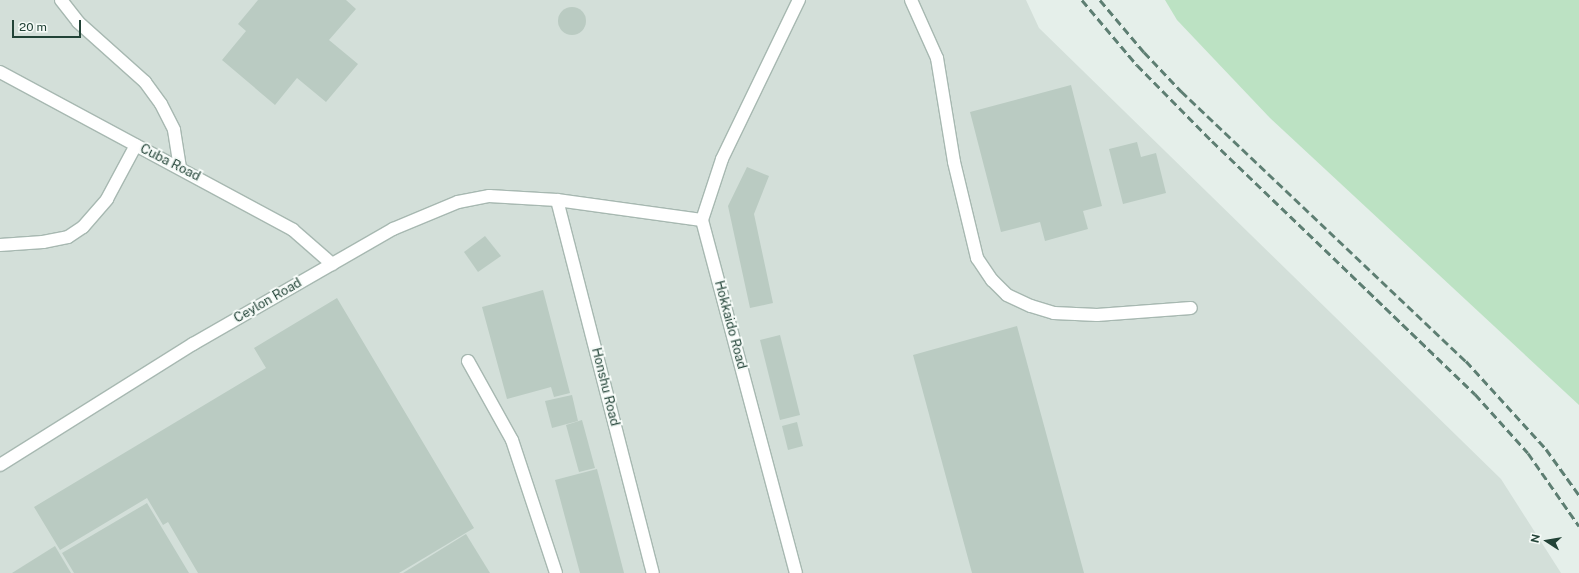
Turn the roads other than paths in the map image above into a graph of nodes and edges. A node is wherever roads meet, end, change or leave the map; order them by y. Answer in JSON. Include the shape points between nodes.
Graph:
{"nodes":[{"id":1,"x":61,"y":0,"type":"edge"},
{"id":2,"x":799,"y":0,"type":"edge"},
{"id":3,"x":911,"y":0,"type":"edge"},
{"id":4,"x":0,"y":72,"type":"edge"},
{"id":5,"x":136,"y":145,"type":"junction"},
{"id":6,"x":180,"y":167,"type":"junction"},
{"id":7,"x":557,"y":200,"type":"junction"},
{"id":8,"x":702,"y":220,"type":"junction"},
{"id":9,"x":0,"y":245,"type":"edge"},
{"id":10,"x":332,"y":264,"type":"junction"},
{"id":11,"x":1191,"y":308,"type":"dead end"},
{"id":12,"x":468,"y":361,"type":"dead end"},
{"id":13,"x":0,"y":465,"type":"edge"},
{"id":14,"x":556,"y":573,"type":"edge"},
{"id":15,"x":653,"y":573,"type":"edge"},
{"id":16,"x":796,"y":573,"type":"edge"}],
"edges":[{"from":1,"to":6,"type":"street","via":[[78,22],[145,82],[161,104],[174,130]]},
{"from":2,"to":8,"type":"street","via":[[722,159]]},
{"from":3,"to":11,"type":"street","via":[[937,58],[954,162],[968,222],[977,258],[992,280],[1007,295],[1054,313],[1097,315]]},
{"from":4,"to":5,"type":"street","name":"Cuba Road"},
{"from":5,"to":6,"type":"street","name":"Cuba Road"},
{"from":5,"to":9,"type":"street","via":[[107,199],[83,227],[68,237],[43,242]]},
{"from":6,"to":10,"type":"street","name":"Cuba Road","via":[[293,230]]},
{"from":7,"to":8,"type":"street"},
{"from":7,"to":10,"type":"street","name":"Ceylon Road","via":[[489,196],[458,202],[392,228]]},
{"from":7,"to":15,"type":"street","name":"Honshu Road"},
{"from":8,"to":16,"type":"street","name":"Hokkaido Road"},
{"from":10,"to":13,"type":"street","name":"Ceylon Road","via":[[194,344]]},
{"from":12,"to":14,"type":"street","via":[[512,440]]}]}
